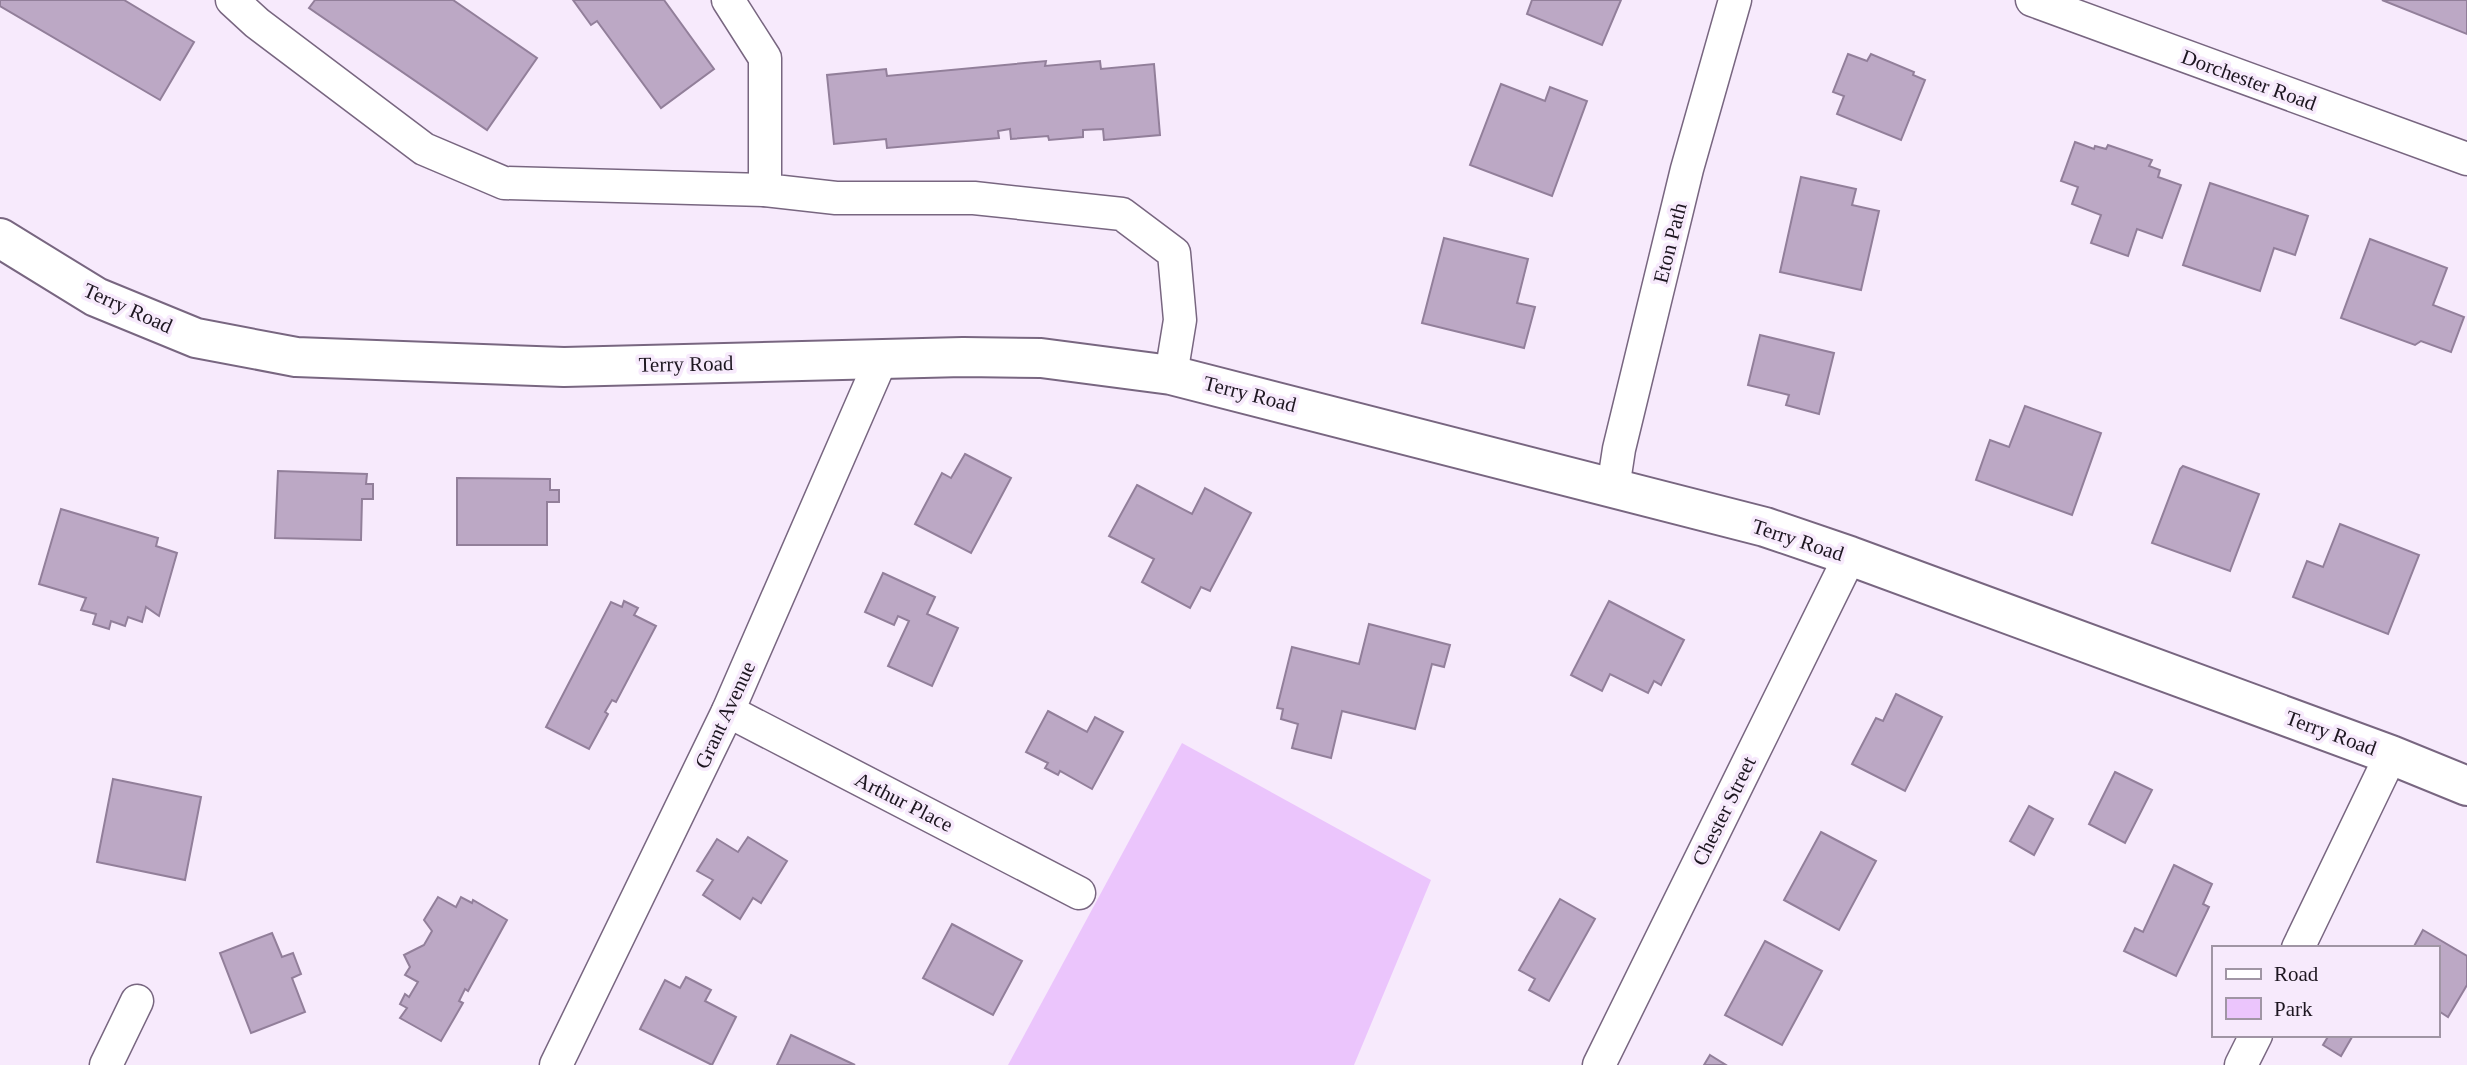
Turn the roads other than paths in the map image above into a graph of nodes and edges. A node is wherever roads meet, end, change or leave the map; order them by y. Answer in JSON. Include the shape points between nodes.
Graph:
{"nodes":[{"id":1,"x":232,"y":0,"type":"edge"},
{"id":2,"x":728,"y":0,"type":"edge"},
{"id":3,"x":1735,"y":0,"type":"edge"},
{"id":4,"x":2032,"y":0,"type":"edge"},
{"id":5,"x":2467,"y":159,"type":"edge"},
{"id":6,"x":765,"y":190,"type":"junction"},
{"id":7,"x":0,"y":238,"type":"edge"},
{"id":8,"x":881,"y":360,"type":"junction"},
{"id":9,"x":1171,"y":375,"type":"junction"},
{"id":10,"x":1613,"y":488,"type":"junction"},
{"id":11,"x":1850,"y":556,"type":"junction"},
{"id":12,"x":728,"y":711,"type":"junction"},
{"id":13,"x":2391,"y":755,"type":"junction"},
{"id":14,"x":2467,"y":786,"type":"edge"},
{"id":15,"x":1079,"y":893,"type":"dead end"},
{"id":16,"x":2299,"y":946,"type":"edge"},
{"id":17,"x":137,"y":1001,"type":"dead end"},
{"id":18,"x":2255,"y":1037,"type":"edge"},
{"id":19,"x":106,"y":1065,"type":"edge"},
{"id":20,"x":556,"y":1065,"type":"edge"},
{"id":21,"x":1599,"y":1065,"type":"edge"},
{"id":22,"x":2241,"y":1065,"type":"edge"}],
"edges":[{"from":1,"to":6,"type":"street","via":[[424,149],[504,183]]},
{"from":2,"to":6,"type":"street","via":[[765,58]]},
{"from":3,"to":10,"type":"street","name":"Eton Path","via":[[1687,169]]},
{"from":4,"to":5,"type":"street","name":"Dorchester Road"},
{"from":6,"to":9,"type":"street","via":[[836,198],[974,198],[1122,214],[1174,253],[1180,320]]},
{"from":7,"to":8,"type":"street","name":"Terry Road","via":[[96,297],[196,338],[296,357],[564,367]]},
{"from":8,"to":9,"type":"street","name":"Terry Road","via":[[1041,358]]},
{"from":8,"to":12,"type":"street","name":"Grant Avenue"},
{"from":9,"to":10,"type":"street","name":"Terry Road"},
{"from":10,"to":11,"type":"street","name":"Terry Road","via":[[1765,527]]},
{"from":11,"to":13,"type":"street","name":"Terry Road"},
{"from":11,"to":21,"type":"street","name":"Chester Street"},
{"from":12,"to":15,"type":"street","name":"Arthur Place"},
{"from":12,"to":20,"type":"street","name":"Grant Avenue"},
{"from":13,"to":14,"type":"street","name":"Terry Road"},
{"from":13,"to":16,"type":"street"},
{"from":17,"to":19,"type":"street"},
{"from":18,"to":22,"type":"street"}]}
